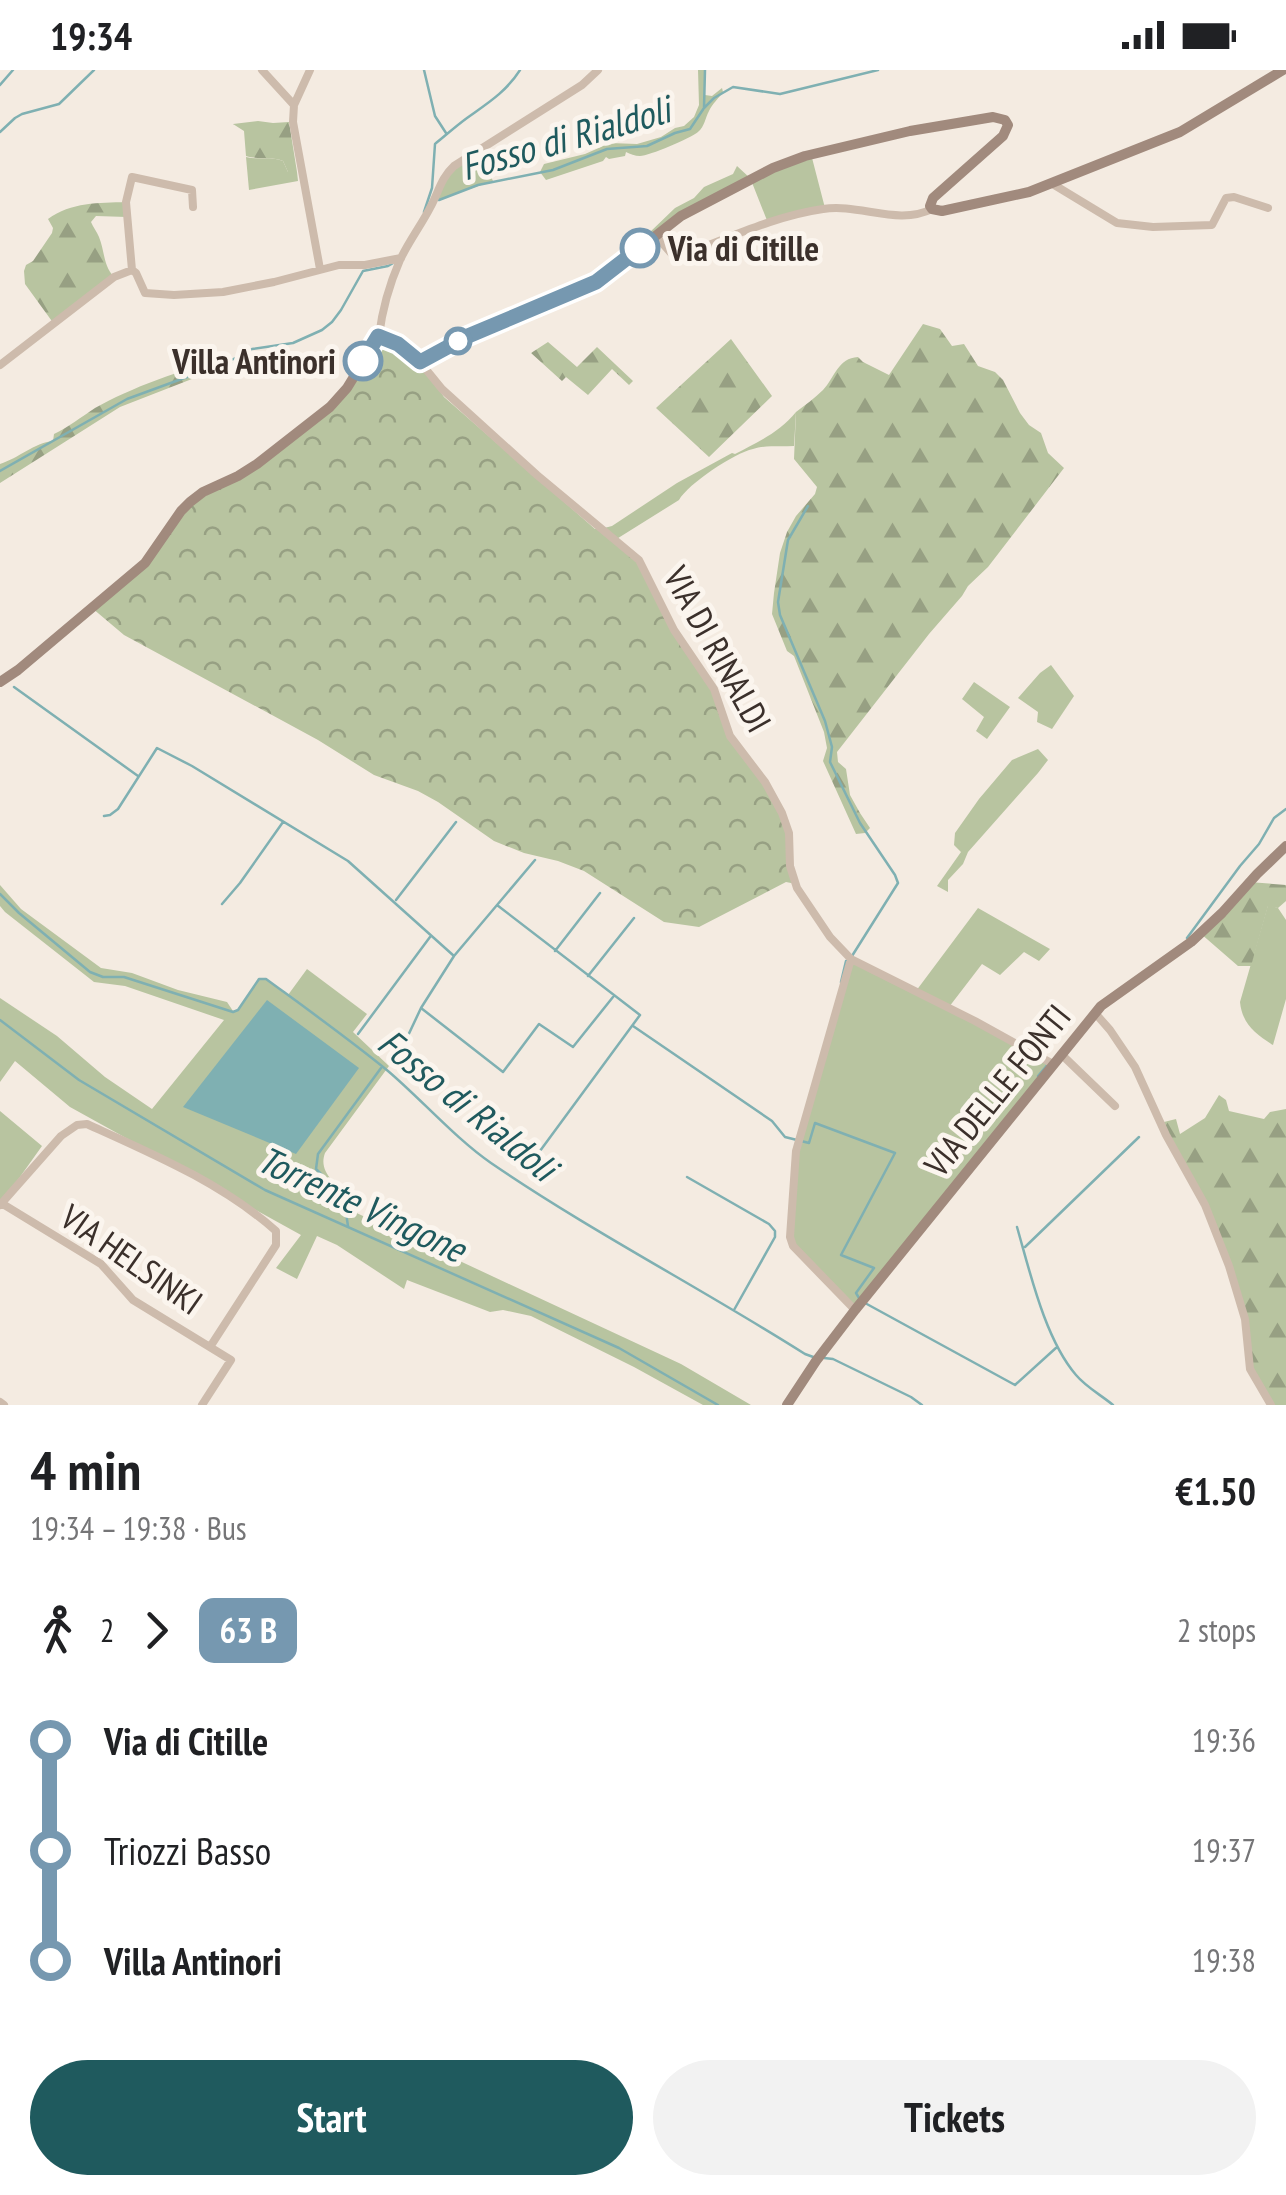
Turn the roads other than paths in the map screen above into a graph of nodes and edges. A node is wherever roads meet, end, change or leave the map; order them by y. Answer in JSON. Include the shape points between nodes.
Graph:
{"nodes":[{"id":1,"x":262,"y":70,"type":"edge"},
{"id":2,"x":310,"y":70,"type":"edge"},
{"id":3,"x":598,"y":70,"type":"edge"},
{"id":4,"x":1283,"y":70,"type":"edge"},
{"id":5,"x":294,"y":105,"type":"junction"},
{"id":6,"x":1051,"y":183,"type":"junction"},
{"id":7,"x":193,"y":208,"type":"dead end"},
{"id":8,"x":1268,"y":208,"type":"dead end"},
{"id":9,"x":932,"y":209,"type":"junction"},
{"id":10,"x":656,"y":236,"type":"junction"},
{"id":11,"x":401,"y":258,"type":"junction"},
{"id":12,"x":320,"y":269,"type":"junction"},
{"id":13,"x":132,"y":270,"type":"junction"},
{"id":14,"x":378,"y":336,"type":"junction"},
{"id":15,"x":420,"y":362,"type":"junction"},
{"id":16,"x":0,"y":365,"type":"edge"},
{"id":17,"x":0,"y":682,"type":"edge"},
{"id":18,"x":1286,"y":846,"type":"edge"},
{"id":19,"x":851,"y":960,"type":"junction"},
{"id":20,"x":1095,"y":1014,"type":"junction"},
{"id":21,"x":1062,"y":1054,"type":"junction"},
{"id":22,"x":1053,"y":1064,"type":"junction"},
{"id":23,"x":1115,"y":1106,"type":"dead end"},
{"id":24,"x":0,"y":1204,"type":"edge"},
{"id":25,"x":855,"y":1310,"type":"junction"},
{"id":26,"x":210,"y":1347,"type":"junction"},
{"id":27,"x":202,"y":1405,"type":"edge"},
{"id":28,"x":787,"y":1405,"type":"edge"},
{"id":29,"x":1271,"y":1405,"type":"edge"}],
"edges":[{"from":1,"to":5,"type":"street"},
{"from":2,"to":5,"type":"street"},
{"from":3,"to":11,"type":"street","via":[[445,174]]},
{"from":4,"to":6,"type":"street","via":[[1180,132]]},
{"from":5,"to":12,"type":"street"},
{"from":6,"to":8,"type":"street","via":[[1117,223],[1212,225],[1226,198]]},
{"from":6,"to":9,"type":"street"},
{"from":7,"to":13,"type":"street","via":[[192,190],[132,178],[126,202]]},
{"from":9,"to":10,"type":"street","via":[[913,215],[824,208],[680,256]]},
{"from":9,"to":10,"type":"street","via":[[933,198],[1003,136],[1006,120],[910,131],[804,156],[682,216]]},
{"from":10,"to":15,"type":"street","via":[[596,282]]},
{"from":11,"to":12,"type":"street"},
{"from":11,"to":14,"type":"street"},
{"from":12,"to":13,"type":"street","via":[[224,292],[174,295],[145,293]]},
{"from":13,"to":16,"type":"street"},
{"from":14,"to":15,"type":"street","name":"VIA DI RINALDI"},
{"from":14,"to":17,"type":"street","via":[[330,406],[257,464],[190,502],[145,563]]},
{"from":15,"to":19,"type":"street","name":"VIA DI RINALDI","via":[[536,475],[639,560],[674,630],[714,688],[730,736],[782,812],[797,888]]},
{"from":18,"to":20,"type":"street","name":"VIA DELLE FONTI","via":[[1191,942]]},
{"from":19,"to":22,"type":"street","name":"VIA DI RINALDI"},
{"from":19,"to":25,"type":"street","via":[[796,1151],[790,1238]]},
{"from":20,"to":21,"type":"street","name":"VIA DELLE FONTI"},
{"from":20,"to":29,"type":"street","via":[[1135,1068],[1206,1205],[1245,1319],[1250,1369]]},
{"from":21,"to":22,"type":"street","name":"VIA DELLE FONTI"},
{"from":21,"to":23,"type":"street"},
{"from":22,"to":25,"type":"street","name":"VIA DELLE FONTI"},
{"from":24,"to":26,"type":"street","name":"VIA HELSINKI","via":[[101,1264],[133,1300]]},
{"from":24,"to":26,"type":"street","via":[[62,1136],[88,1124],[184,1169],[257,1214],[276,1231],[276,1245]]},
{"from":25,"to":28,"type":"street","name":"VIA DELLE FONTI"},
{"from":26,"to":27,"type":"street","name":"VIA HELSINKI","via":[[231,1360]]}]}
